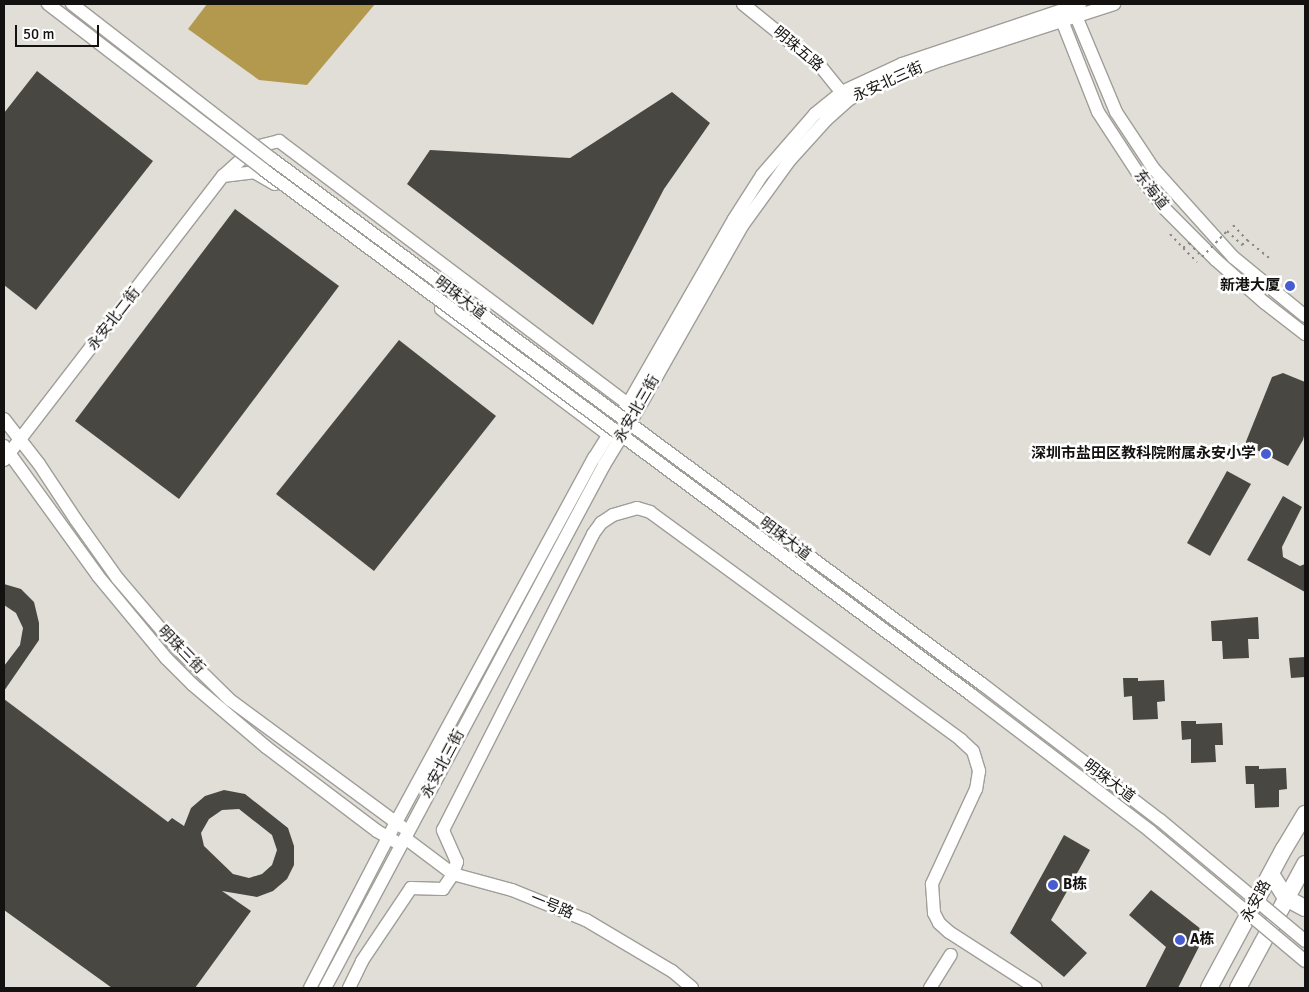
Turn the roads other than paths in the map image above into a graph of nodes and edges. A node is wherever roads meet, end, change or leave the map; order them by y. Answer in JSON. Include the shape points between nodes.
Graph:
{"nodes":[{"id":1,"x":48,"y":4,"type":"edge"},
{"id":2,"x":72,"y":4,"type":"edge"},
{"id":3,"x":743,"y":4,"type":"edge"},
{"id":4,"x":1114,"y":4,"type":"edge"},
{"id":5,"x":1074,"y":7,"type":"edge"},
{"id":6,"x":1058,"y":12,"type":"edge"},
{"id":7,"x":845,"y":96,"type":"junction"},
{"id":8,"x":223,"y":176,"type":"junction"},
{"id":9,"x":1305,"y":316,"type":"edge"},
{"id":10,"x":1305,"y":334,"type":"edge"},
{"id":11,"x":633,"y":408,"type":"junction"},
{"id":12,"x":4,"y":419,"type":"edge"},
{"id":13,"x":625,"y":431,"type":"junction"},
{"id":14,"x":609,"y":435,"type":"junction"},
{"id":15,"x":20,"y":441,"type":"junction"},
{"id":16,"x":5,"y":453,"type":"edge"},
{"id":17,"x":1305,"y":814,"type":"edge"},
{"id":18,"x":395,"y":824,"type":"junction"},
{"id":19,"x":401,"y":837,"type":"junction"},
{"id":20,"x":1305,"y":864,"type":"edge"},
{"id":21,"x":454,"y":874,"type":"junction"},
{"id":22,"x":1271,"y":874,"type":"junction"},
{"id":23,"x":1300,"y":886,"type":"edge"},
{"id":24,"x":1286,"y":898,"type":"junction"},
{"id":25,"x":1305,"y":908,"type":"edge"},
{"id":26,"x":1305,"y":941,"type":"edge"},
{"id":27,"x":951,"y":955,"type":"dead end"},
{"id":28,"x":1305,"y":960,"type":"edge"},
{"id":29,"x":310,"y":988,"type":"edge"},
{"id":30,"x":325,"y":988,"type":"edge"},
{"id":31,"x":348,"y":988,"type":"edge"},
{"id":32,"x":692,"y":988,"type":"edge"},
{"id":33,"x":930,"y":988,"type":"edge"},
{"id":34,"x":1036,"y":988,"type":"edge"},
{"id":35,"x":1209,"y":988,"type":"edge"},
{"id":36,"x":1238,"y":988,"type":"edge"}],
"edges":[{"from":1,"to":28,"type":"street","name":"明珠大道","bridge":true,"via":[[264,170],[957,684],[1150,831]]},
{"from":2,"to":26,"type":"street","name":"明珠大道","bridge":true,"via":[[272,159],[982,684],[1160,820]]},
{"from":3,"to":7,"type":"street","name":"明珠五路","via":[[821,67]]},
{"from":4,"to":5,"type":"street","name":"永安北三街"},
{"from":5,"to":6,"type":"street","name":"永安北三街"},
{"from":5,"to":9,"type":"street","name":"东海道","via":[[1116,112],[1153,168],[1233,257]]},
{"from":6,"to":7,"type":"street","name":"永安北三街"},
{"from":6,"to":10,"type":"street","name":"东海道","via":[[1098,112],[1165,209],[1216,260]]},
{"from":7,"to":11,"type":"street","name":"永安北三街","via":[[762,196]]},
{"from":8,"to":11,"type":"street","name":"明珠大道","via":[[256,147],[279,141]]},
{"from":8,"to":14,"type":"street","name":"明珠大道","via":[[254,172],[269,179]]},
{"from":8,"to":15,"type":"street","name":"永安北二街"},
{"from":11,"to":13,"type":"street","name":"永安北三街"},
{"from":11,"to":14,"type":"street","name":"永安北三街"},
{"from":12,"to":15,"type":"street","name":"明珠三街"},
{"from":13,"to":14,"type":"street"},
{"from":13,"to":19,"type":"street","name":"永安北三街"},
{"from":14,"to":18,"type":"street","name":"永安北三街"},
{"from":15,"to":16,"type":"street","name":"永安北二街"},
{"from":15,"to":18,"type":"street","name":"明珠三街","via":[[118,579],[177,648],[230,700]]},
{"from":16,"to":19,"type":"street","name":"明珠三街","via":[[98,576],[166,658],[193,685],[259,742]]},
{"from":17,"to":22,"type":"main road","name":"永安路"},
{"from":18,"to":19,"type":"street","name":"永安北三街"},
{"from":19,"to":21,"type":"street","name":"一号路"},
{"from":19,"to":29,"type":"street","name":"永安北三街"},
{"from":19,"to":30,"type":"street","name":"永安北三街"},
{"from":20,"to":23,"type":"main road","name":"永安路"},
{"from":21,"to":31,"type":"street","via":[[443,889],[411,888],[362,961]]},
{"from":21,"to":32,"type":"street","name":"一号路","via":[[512,890],[586,920],[672,971]]},
{"from":21,"to":34,"type":"street","via":[[457,862],[443,830],[593,534],[613,515],[637,508],[650,512],[972,751],[979,772],[976,789],[932,884],[934,913],[949,932]]},
{"from":22,"to":23,"type":"main road"},
{"from":22,"to":24,"type":"main road"},
{"from":22,"to":35,"type":"main road","name":"永安路"},
{"from":23,"to":24,"type":"main road","name":"永安路"},
{"from":24,"to":25,"type":"main road"},
{"from":24,"to":36,"type":"main road","name":"永安路"},
{"from":27,"to":33,"type":"street"}]}
